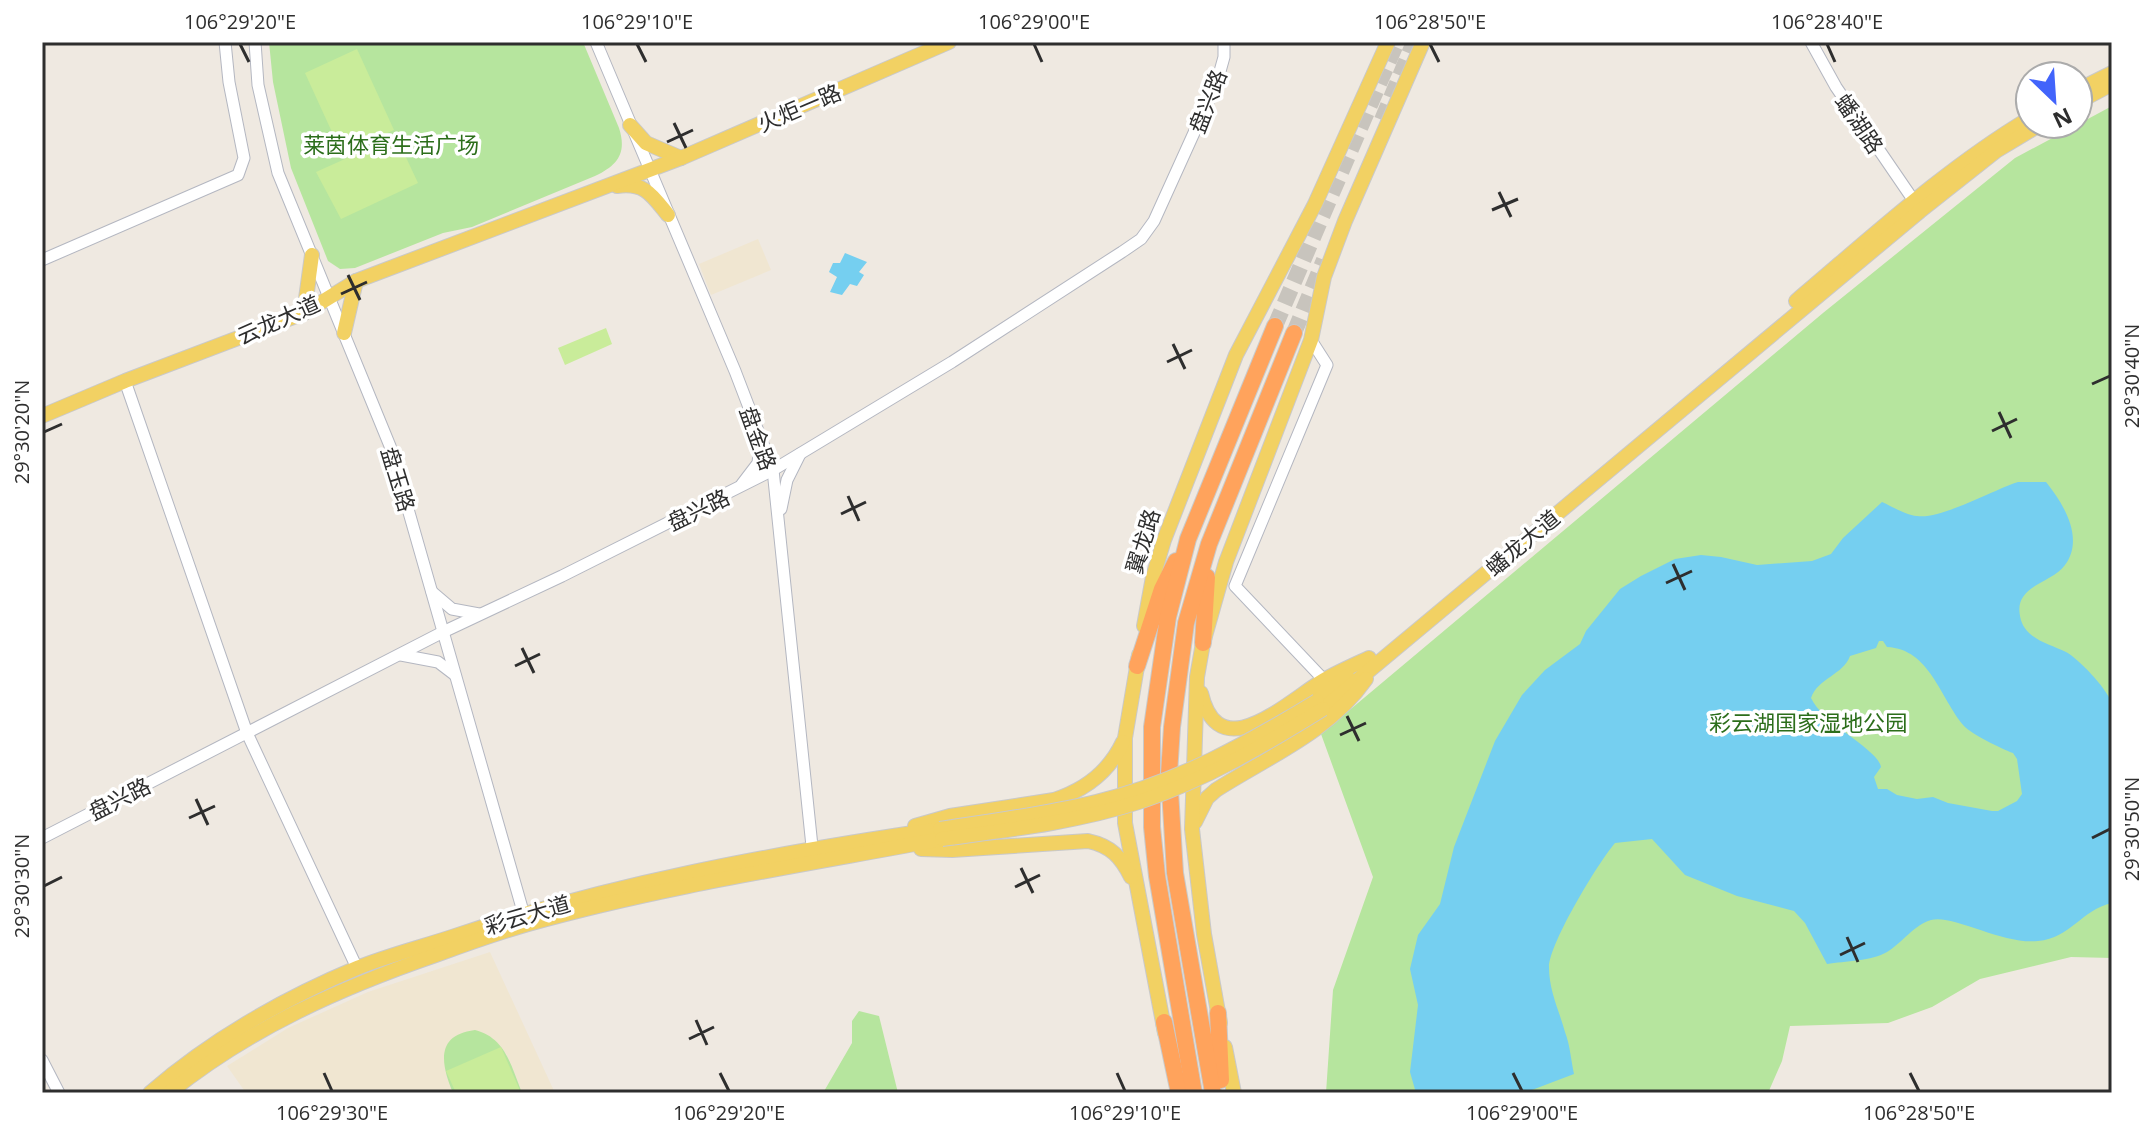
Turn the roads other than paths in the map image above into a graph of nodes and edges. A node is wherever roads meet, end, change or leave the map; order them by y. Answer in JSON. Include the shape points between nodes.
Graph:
{"nodes":[{"id":1,"x":225,"y":42,"type":"edge"},
{"id":2,"x":255,"y":42,"type":"edge"},
{"id":3,"x":596,"y":42,"type":"edge"},
{"id":4,"x":949,"y":42,"type":"edge"},
{"id":5,"x":1224,"y":42,"type":"edge"},
{"id":6,"x":1388,"y":42,"type":"edge"},
{"id":7,"x":1423,"y":42,"type":"edge"},
{"id":8,"x":1811,"y":42,"type":"edge"},
{"id":9,"x":2112,"y":73,"type":"edge"},
{"id":10,"x":2094,"y":82,"type":"edge"},
{"id":11,"x":2112,"y":84,"type":"edge"},
{"id":12,"x":2094,"y":94,"type":"edge"},
{"id":13,"x":630,"y":125,"type":"junction"},
{"id":14,"x":2014,"y":128,"type":"edge"},
{"id":15,"x":2014,"y":140,"type":"edge"},
{"id":16,"x":681,"y":158,"type":"junction"},
{"id":17,"x":648,"y":170,"type":"junction"},
{"id":18,"x":602,"y":188,"type":"junction"},
{"id":19,"x":1914,"y":201,"type":"junction"},
{"id":20,"x":668,"y":215,"type":"junction"},
{"id":21,"x":312,"y":255,"type":"junction"},
{"id":22,"x":42,"y":260,"type":"edge"},
{"id":23,"x":356,"y":281,"type":"junction"},
{"id":24,"x":329,"y":297,"type":"junction"},
{"id":25,"x":304,"y":313,"type":"junction"},
{"id":26,"x":1275,"y":326,"type":"tunnel mouth"},
{"id":27,"x":344,"y":333,"type":"junction"},
{"id":28,"x":1294,"y":333,"type":"tunnel mouth"},
{"id":29,"x":1311,"y":340,"type":"junction"},
{"id":30,"x":125,"y":381,"type":"junction"},
{"id":31,"x":42,"y":416,"type":"edge"},
{"id":32,"x":761,"y":439,"type":"junction"},
{"id":33,"x":800,"y":454,"type":"junction"},
{"id":34,"x":773,"y":470,"type":"junction"},
{"id":35,"x":740,"y":488,"type":"junction"},
{"id":36,"x":779,"y":518,"type":"junction"},
{"id":37,"x":1188,"y":539,"type":"junction"},
{"id":38,"x":1209,"y":544,"type":"junction"},
{"id":39,"x":431,"y":591,"type":"junction"},
{"id":40,"x":480,"y":614,"type":"junction"},
{"id":41,"x":443,"y":632,"type":"junction"},
{"id":42,"x":1203,"y":643,"type":"junction"},
{"id":43,"x":401,"y":655,"type":"junction"},
{"id":44,"x":1374,"y":660,"type":"junction"},
{"id":45,"x":1137,"y":666,"type":"junction"},
{"id":46,"x":456,"y":676,"type":"junction"},
{"id":47,"x":1197,"y":677,"type":"junction"},
{"id":48,"x":1324,"y":680,"type":"junction"},
{"id":49,"x":247,"y":733,"type":"junction"},
{"id":50,"x":1125,"y":738,"type":"junction"},
{"id":51,"x":1192,"y":829,"type":"junction"},
{"id":52,"x":941,"y":834,"type":"junction"},
{"id":53,"x":42,"y":838,"type":"edge"},
{"id":54,"x":880,"y":838,"type":"junction"},
{"id":55,"x":893,"y":848,"type":"junction"},
{"id":56,"x":813,"y":855,"type":"junction"},
{"id":57,"x":1140,"y":895,"type":"junction"},
{"id":58,"x":525,"y":919,"type":"junction"},
{"id":59,"x":357,"y":968,"type":"junction"},
{"id":60,"x":1218,"y":1013,"type":"junction"},
{"id":61,"x":1164,"y":1022,"type":"joint"},
{"id":62,"x":42,"y":1060,"type":"edge"},
{"id":63,"x":1213,"y":1064,"type":"junction"},
{"id":64,"x":1178,"y":1071,"type":"junction"},
{"id":65,"x":59,"y":1093,"type":"edge"},
{"id":66,"x":150,"y":1093,"type":"edge"},
{"id":67,"x":169,"y":1093,"type":"edge"},
{"id":68,"x":1171,"y":1093,"type":"edge"},
{"id":69,"x":1179,"y":1093,"type":"edge"},
{"id":70,"x":1194,"y":1093,"type":"edge"},
{"id":71,"x":1213,"y":1093,"type":"edge"},
{"id":72,"x":1223,"y":1093,"type":"edge"},
{"id":73,"x":1234,"y":1093,"type":"edge"}],
"edges":[{"from":1,"to":22,"type":"street","via":[[244,158],[238,175]]},
{"from":2,"to":21,"type":"street","name":"盘玉路","via":[[258,85],[278,173]]},
{"from":3,"to":13,"type":"street","name":"盘金路"},
{"from":4,"to":16,"type":"main road","name":"火炬一路"},
{"from":5,"to":33,"type":"street","name":"盘兴路","via":[[1211,96],[1141,239]]},
{"from":6,"to":45,"type":"main road","name":"翼龙路","via":[[1315,204],[1230,370],[1164,540]]},
{"from":7,"to":29,"type":"main road","via":[[1345,221],[1324,277]]},
{"from":8,"to":19,"type":"street","name":"蟠湖路"},
{"from":9,"to":10,"type":"main road"},
{"from":11,"to":12,"type":"main road"},
{"from":13,"to":16,"type":"main road","via":[[646,143]]},
{"from":13,"to":17,"type":"street","name":"盘金路"},
{"from":14,"to":19,"type":"main road","name":"蟠龙大道"},
{"from":15,"to":44,"type":"main road","name":"蟠龙大道","via":[[1920,211]]},
{"from":16,"to":17,"type":"main road","name":"火炬一路"},
{"from":17,"to":18,"type":"main road","name":"云龙大道"},
{"from":17,"to":20,"type":"street","name":"盘金路"},
{"from":18,"to":20,"type":"main road","via":[[631,184],[649,191]]},
{"from":18,"to":23,"type":"main road","name":"云龙大道"},
{"from":19,"to":44,"type":"main road","name":"蟠龙大道"},
{"from":20,"to":32,"type":"street","name":"盘金路"},
{"from":21,"to":24,"type":"street","name":"盘玉路"},
{"from":21,"to":25,"type":"main road"},
{"from":23,"to":24,"type":"main road","name":"云龙大道"},
{"from":23,"to":27,"type":"main road"},
{"from":24,"to":25,"type":"main road","name":"云龙大道"},
{"from":24,"to":27,"type":"street","name":"盘玉路"},
{"from":25,"to":30,"type":"main road","name":"云龙大道"},
{"from":26,"to":37,"type":"highway","name":"翼龙路"},
{"from":27,"to":39,"type":"street","name":"盘玉路","via":[[390,446]]},
{"from":28,"to":38,"type":"highway"},
{"from":29,"to":42,"type":"main road","via":[[1226,562]]},
{"from":29,"to":48,"type":"street","via":[[1327,365],[1235,586]]},
{"from":30,"to":31,"type":"main road","name":"云龙大道"},
{"from":30,"to":49,"type":"street"},
{"from":32,"to":34,"type":"street","name":"盘金路"},
{"from":32,"to":35,"type":"street","via":[[758,463]]},
{"from":33,"to":34,"type":"street","name":"盘兴路"},
{"from":33,"to":36,"type":"street","via":[[787,480]]},
{"from":34,"to":35,"type":"street","name":"盘兴路"},
{"from":34,"to":36,"type":"street","name":"盘金路"},
{"from":35,"to":40,"type":"street","name":"盘兴路"},
{"from":36,"to":56,"type":"street","name":"盘金路"},
{"from":37,"to":45,"type":"highway","via":[[1167,577]]},
{"from":37,"to":64,"type":"highway","name":"翼龙路","via":[[1158,672],[1150,777]]},
{"from":38,"to":42,"type":"highway"},
{"from":38,"to":63,"type":"highway","via":[[1186,623],[1169,774],[1175,873]]},
{"from":39,"to":40,"type":"street","via":[[452,609]]},
{"from":39,"to":41,"type":"street","name":"盘玉路"},
{"from":40,"to":41,"type":"street","name":"盘兴路"},
{"from":41,"to":43,"type":"street","name":"盘兴路"},
{"from":41,"to":46,"type":"street","name":"盘玉路"},
{"from":42,"to":47,"type":"main road"},
{"from":43,"to":46,"type":"street","via":[[438,662]]},
{"from":43,"to":49,"type":"street","name":"盘兴路"},
{"from":44,"to":48,"type":"main road"},
{"from":44,"to":51,"type":"main road","via":[[1354,697],[1335,715],[1216,790]]},
{"from":44,"to":52,"type":"main road","name":"蟠龙大道","bridge":true,"via":[[1264,746],[1141,801],[1025,827]]},
{"from":45,"to":50,"type":"main road","name":"翼龙路"},
{"from":46,"to":58,"type":"street","name":"盘玉路"},
{"from":47,"to":48,"type":"main road","via":[[1207,712],[1230,728],[1260,722]]},
{"from":47,"to":51,"type":"main road"},
{"from":49,"to":53,"type":"street","name":"盘兴路"},
{"from":49,"to":59,"type":"street"},
{"from":50,"to":54,"type":"main road","via":[[1109,766],[1068,795],[940,818]]},
{"from":50,"to":57,"type":"main road","name":"翼龙路","via":[[1125,823]]},
{"from":51,"to":60,"type":"main road"},
{"from":52,"to":54,"type":"main road","name":"彩云大道"},
{"from":52,"to":55,"type":"main road","name":"彩云大道"},
{"from":54,"to":56,"type":"main road","name":"彩云大道"},
{"from":55,"to":56,"type":"main road","name":"彩云大道"},
{"from":55,"to":57,"type":"main road","via":[[952,850],[1088,841],[1119,856]]},
{"from":56,"to":58,"type":"main road","name":"彩云大道","via":[[675,876]]},
{"from":57,"to":61,"type":"main road","name":"翼龙路"},
{"from":58,"to":59,"type":"main road","name":"彩云大道"},
{"from":58,"to":67,"type":"main road","name":"彩云大道","via":[[363,980],[282,1018]]},
{"from":59,"to":66,"type":"main road","name":"彩云大道","via":[[210,1047]]},
{"from":60,"to":63,"type":"highway"},
{"from":60,"to":73,"type":"main road"},
{"from":61,"to":64,"type":"highway"},
{"from":62,"to":65,"type":"street"},
{"from":63,"to":71,"type":"highway"},
{"from":63,"to":72,"type":"highway"},
{"from":64,"to":68,"type":"main road","name":"翼龙路"},
{"from":64,"to":69,"type":"highway"},
{"from":64,"to":70,"type":"highway","name":"翼龙路"}]}
